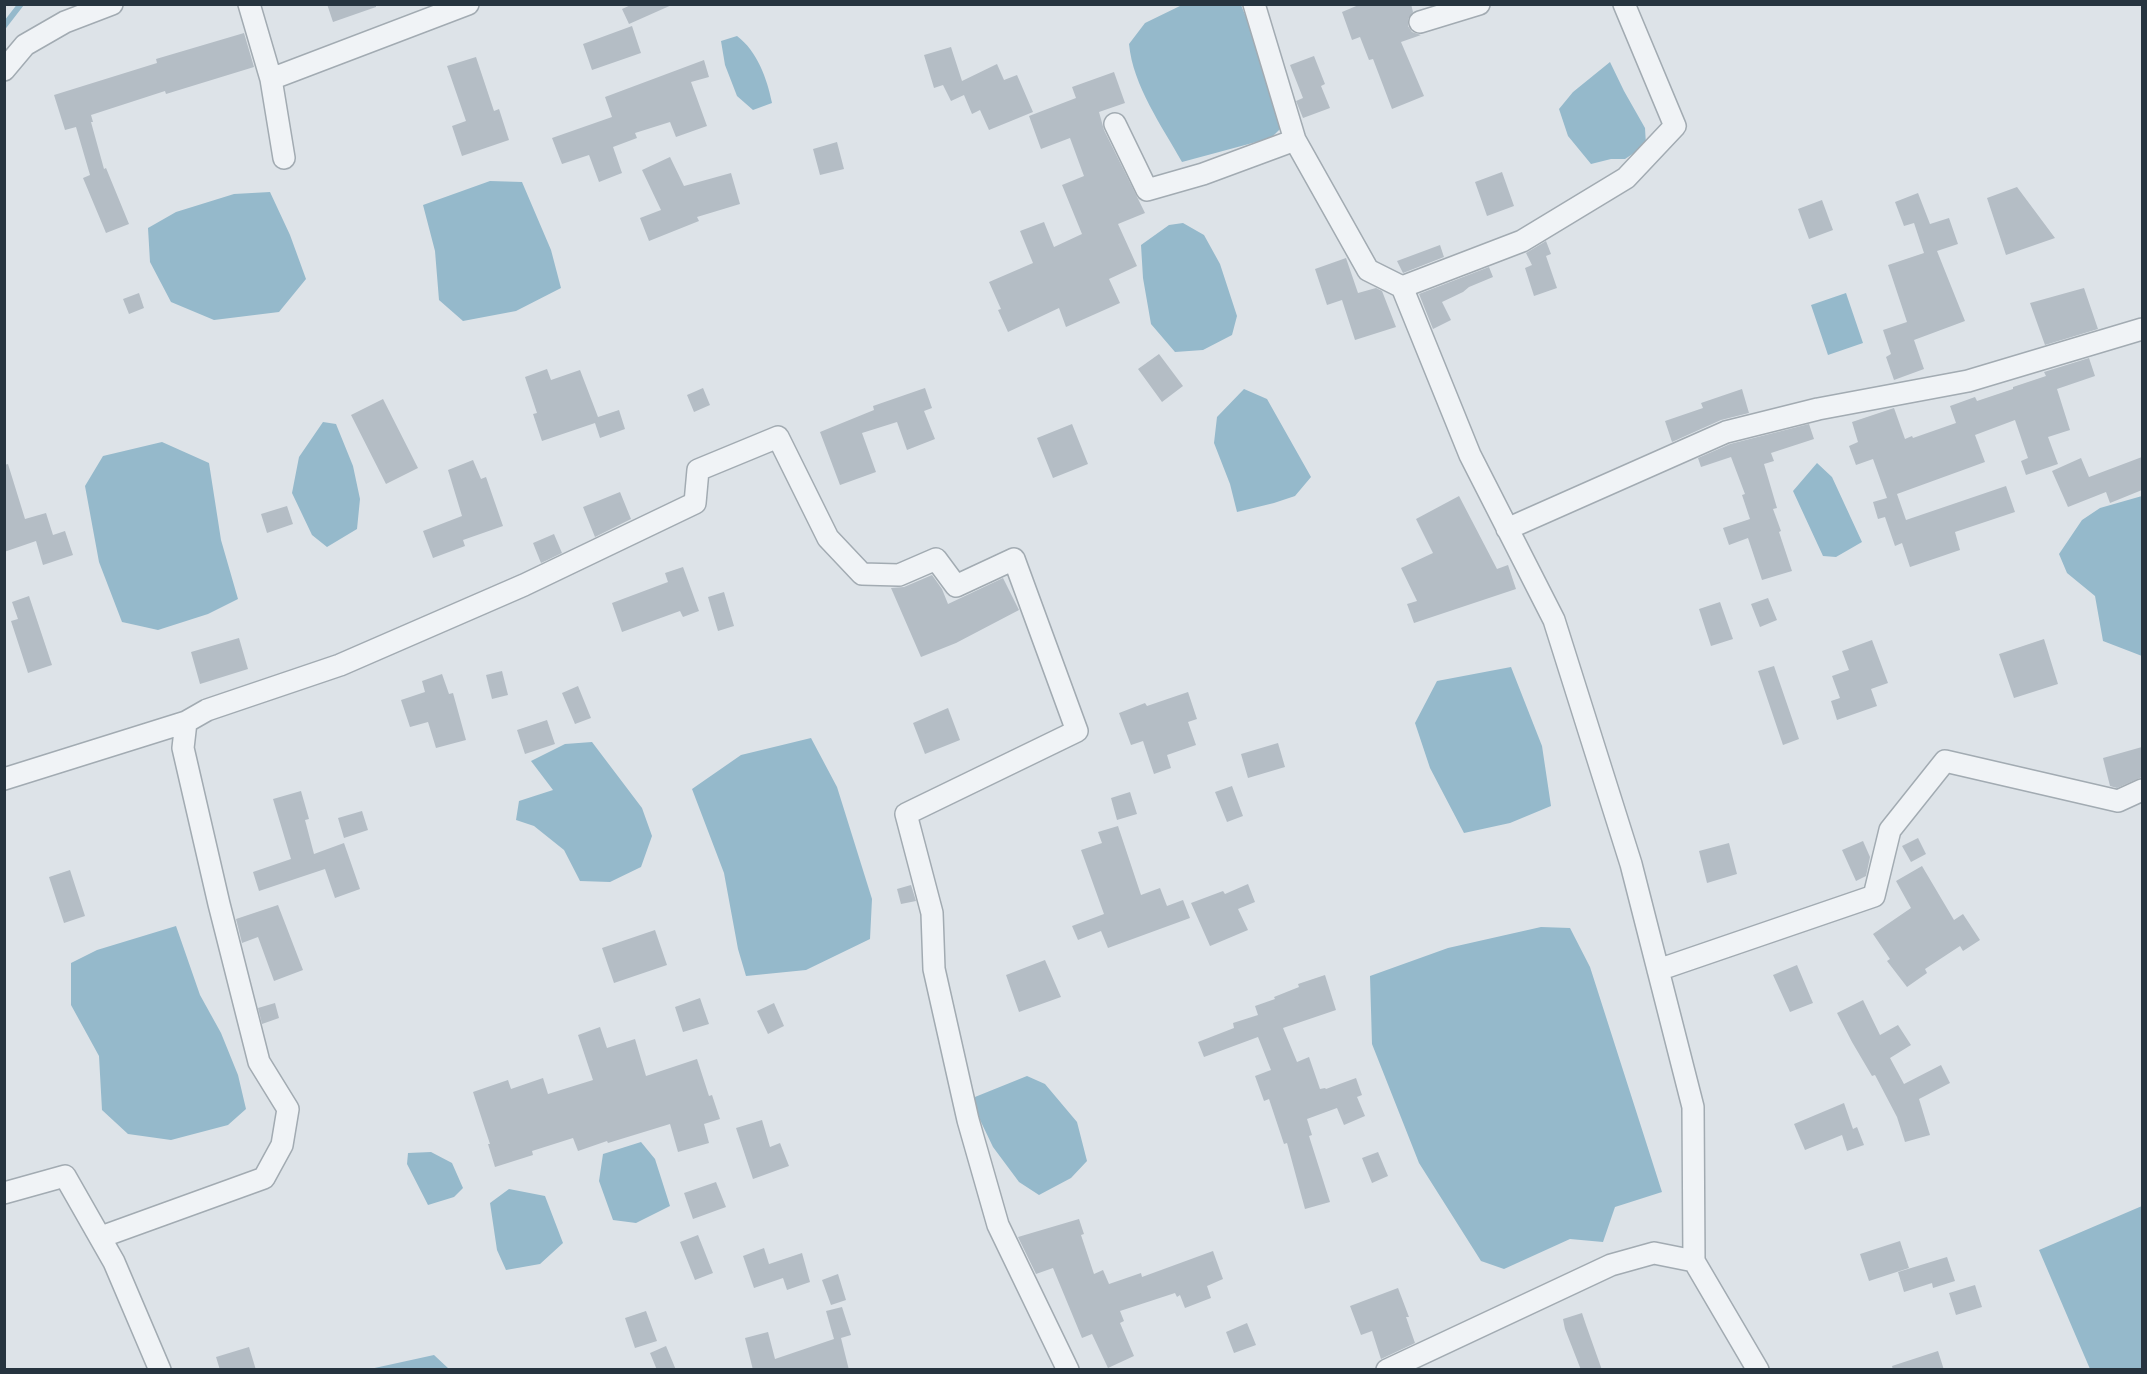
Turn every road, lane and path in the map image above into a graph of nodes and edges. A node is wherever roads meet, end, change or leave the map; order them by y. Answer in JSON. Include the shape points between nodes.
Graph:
{"nodes":[{"id":1,"x":112,"y":4,"type":"edge"},
{"id":2,"x":249,"y":4,"type":"edge"},
{"id":3,"x":468,"y":4,"type":"edge"},
{"id":4,"x":1254,"y":4,"type":"edge"},
{"id":5,"x":1479,"y":4,"type":"edge"},
{"id":6,"x":1624,"y":4,"type":"edge"},
{"id":7,"x":1420,"y":22,"type":"dead end"},
{"id":8,"x":4,"y":70,"type":"edge"},
{"id":9,"x":270,"y":80,"type":"junction"},
{"id":10,"x":1115,"y":124,"type":"dead end"},
{"id":11,"x":1295,"y":140,"type":"junction"},
{"id":12,"x":284,"y":158,"type":"dead end"},
{"id":13,"x":1402,"y":287,"type":"junction"},
{"id":14,"x":2142,"y":329,"type":"edge"},
{"id":15,"x":1507,"y":529,"type":"junction"},
{"id":16,"x":186,"y":722,"type":"junction"},
{"id":17,"x":4,"y":779,"type":"edge"},
{"id":18,"x":2142,"y":790,"type":"edge"},
{"id":19,"x":1658,"y":970,"type":"junction"},
{"id":20,"x":4,"y":1193,"type":"edge"},
{"id":21,"x":100,"y":1238,"type":"junction"},
{"id":22,"x":1694,"y":1261,"type":"junction"},
{"id":23,"x":160,"y":1370,"type":"edge"},
{"id":24,"x":1068,"y":1370,"type":"edge"},
{"id":25,"x":1387,"y":1370,"type":"edge"},
{"id":26,"x":1758,"y":1370,"type":"edge"}],
"edges":[{"from":1,"to":8,"type":"street","via":[[65,22],[25,45]]},
{"from":2,"to":9,"type":"street"},
{"from":3,"to":9,"type":"street"},
{"from":4,"to":11,"type":"street"},
{"from":5,"to":7,"type":"street"},
{"from":6,"to":13,"type":"street","via":[[1676,126],[1626,178],[1522,242]]},
{"from":9,"to":12,"type":"street"},
{"from":10,"to":11,"type":"street","via":[[1147,190]]},
{"from":11,"to":13,"type":"street","via":[[1368,270]]},
{"from":13,"to":15,"type":"street","via":[[1470,455]]},
{"from":14,"to":15,"type":"street","via":[[1968,381],[1818,409],[1726,432]]},
{"from":15,"to":19,"type":"street","via":[[1554,620],[1631,864]]},
{"from":16,"to":17,"type":"street"},
{"from":16,"to":21,"type":"street","via":[[183,748],[259,1062],[288,1109],[282,1145],[264,1178]]},
{"from":16,"to":24,"type":"street","via":[[207,710],[340,665],[524,585],[695,503],[698,470],[778,437],[828,538],[862,574],[899,575],[936,559],[956,586],[1014,559],[1077,731],[906,814],[932,913],[936,980],[968,1120],[998,1225]]},
{"from":18,"to":19,"type":"street","via":[[2118,801],[1945,761],[1890,830],[1874,896]]},
{"from":19,"to":22,"type":"street","via":[[1693,1107]]},
{"from":20,"to":21,"type":"street","via":[[65,1176]]},
{"from":21,"to":23,"type":"street"},
{"from":22,"to":25,"type":"street","via":[[1654,1253],[1611,1266]]},
{"from":22,"to":26,"type":"street"}]}
